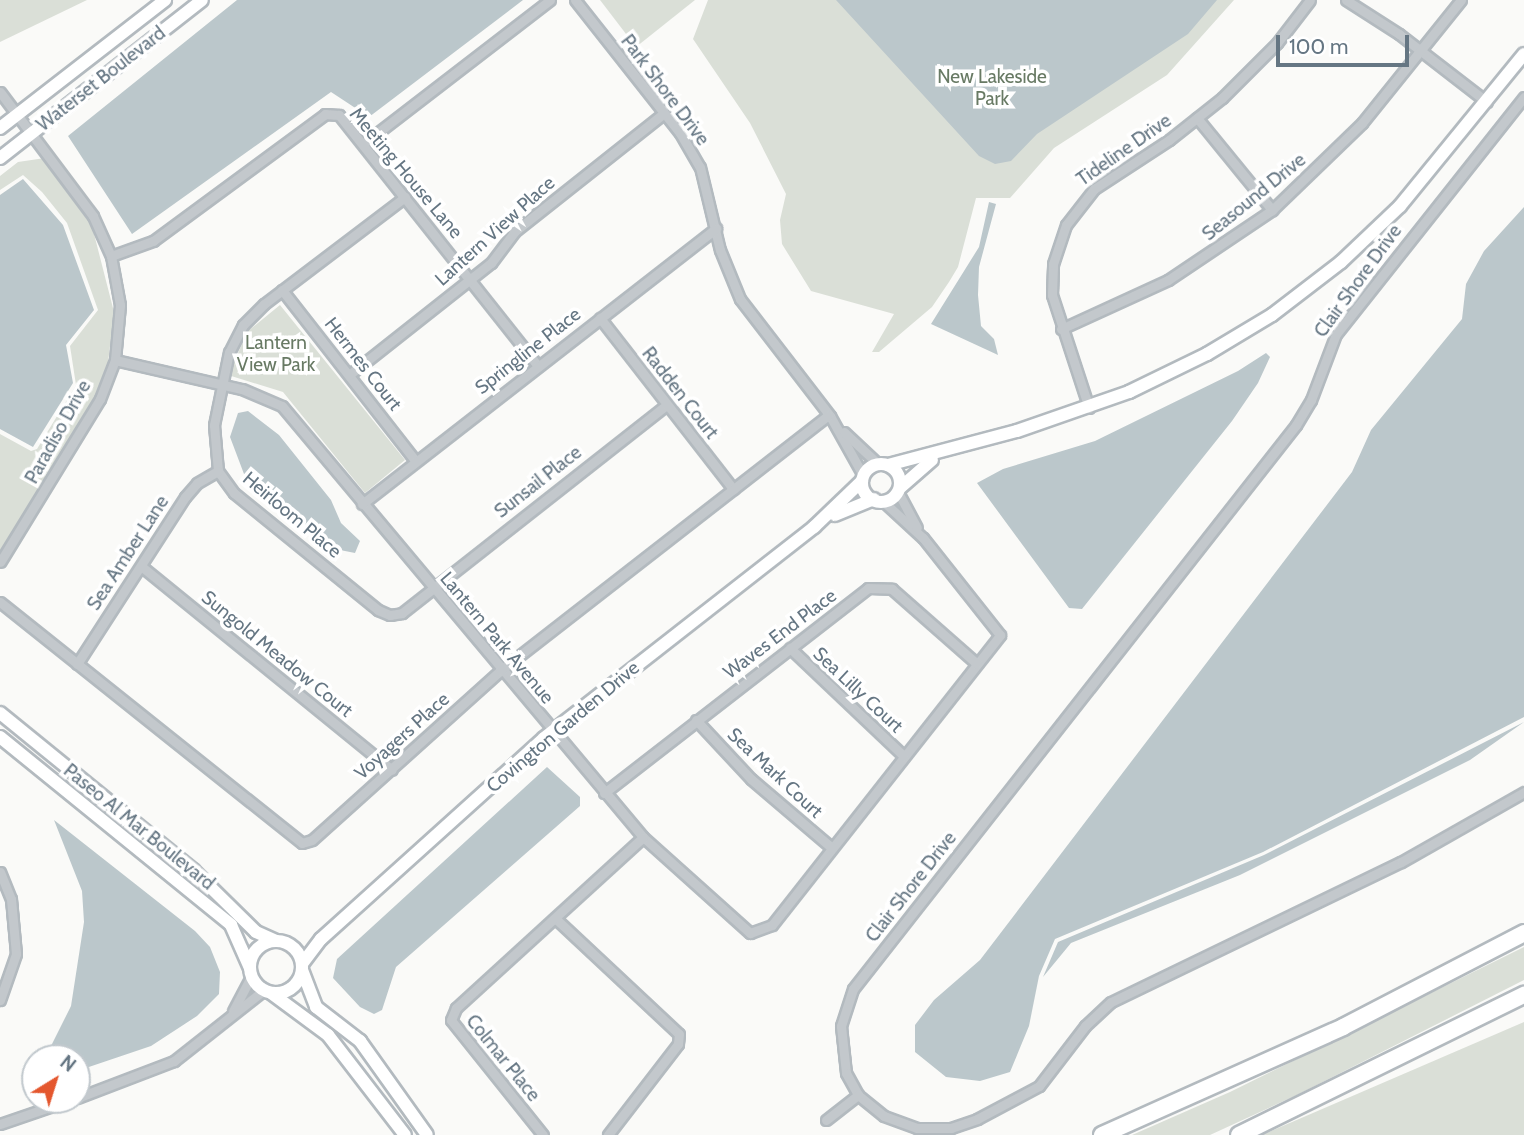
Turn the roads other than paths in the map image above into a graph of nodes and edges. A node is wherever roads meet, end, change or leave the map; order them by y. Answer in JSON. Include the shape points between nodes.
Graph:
{"nodes":[{"id":1,"x":165,"y":0,"type":"edge"},
{"id":2,"x":202,"y":0,"type":"edge"},
{"id":3,"x":550,"y":0,"type":"edge"},
{"id":4,"x":575,"y":0,"type":"edge"},
{"id":5,"x":1310,"y":0,"type":"edge"},
{"id":6,"x":1346,"y":0,"type":"edge"},
{"id":7,"x":1461,"y":0,"type":"edge"},
{"id":8,"x":1421,"y":51,"type":"junction"},
{"id":9,"x":1524,"y":54,"type":"edge"},
{"id":10,"x":0,"y":92,"type":"edge"},
{"id":11,"x":1524,"y":97,"type":"edge"},
{"id":12,"x":1487,"y":102,"type":"junction"},
{"id":13,"x":17,"y":113,"type":"junction"},
{"id":14,"x":664,"y":113,"type":"junction"},
{"id":15,"x":1197,"y":118,"type":"junction"},
{"id":16,"x":0,"y":128,"type":"edge"},
{"id":17,"x":33,"y":132,"type":"junction"},
{"id":18,"x":363,"y":144,"type":"junction"},
{"id":19,"x":0,"y":158,"type":"edge"},
{"id":20,"x":405,"y":197,"type":"junction"},
{"id":21,"x":1272,"y":210,"type":"junction"},
{"id":22,"x":716,"y":228,"type":"junction"},
{"id":23,"x":111,"y":256,"type":"junction"},
{"id":24,"x":471,"y":279,"type":"junction"},
{"id":25,"x":282,"y":290,"type":"junction"},
{"id":26,"x":600,"y":318,"type":"junction"},
{"id":27,"x":1061,"y":329,"type":"junction"},
{"id":28,"x":115,"y":360,"type":"junction"},
{"id":29,"x":537,"y":365,"type":"junction"},
{"id":30,"x":349,"y":375,"type":"junction"},
{"id":31,"x":220,"y":384,"type":"junction"},
{"id":32,"x":666,"y":405,"type":"junction"},
{"id":33,"x":1088,"y":408,"type":"junction"},
{"id":34,"x":829,"y":415,"type":"junction"},
{"id":35,"x":835,"y":424,"type":"junction"},
{"id":36,"x":950,"y":449,"type":"junction"},
{"id":37,"x":415,"y":460,"type":"junction"},
{"id":38,"x":883,"y":464,"type":"junction"},
{"id":39,"x":218,"y":471,"type":"junction"},
{"id":40,"x":862,"y":478,"type":"junction"},
{"id":41,"x":733,"y":489,"type":"junction"},
{"id":42,"x":900,"y":490,"type":"junction"},
{"id":43,"x":879,"y":501,"type":"junction"},
{"id":44,"x":362,"y":504,"type":"junction"},
{"id":45,"x":814,"y":527,"type":"junction"},
{"id":46,"x":923,"y":538,"type":"junction"},
{"id":47,"x":0,"y":562,"type":"edge"},
{"id":48,"x":141,"y":566,"type":"junction"},
{"id":49,"x":431,"y":587,"type":"junction"},
{"id":50,"x":0,"y":602,"type":"edge"},
{"id":51,"x":790,"y":648,"type":"junction"},
{"id":52,"x":77,"y":664,"type":"junction"},
{"id":53,"x":977,"y":664,"type":"junction"},
{"id":54,"x":501,"y":670,"type":"junction"},
{"id":55,"x":0,"y":713,"type":"edge"},
{"id":56,"x":696,"y":720,"type":"junction"},
{"id":57,"x":553,"y":732,"type":"junction"},
{"id":58,"x":0,"y":737,"type":"edge"},
{"id":59,"x":904,"y":756,"type":"junction"},
{"id":60,"x":392,"y":770,"type":"junction"},
{"id":61,"x":1524,"y":792,"type":"edge"},
{"id":62,"x":604,"y":793,"type":"junction"},
{"id":63,"x":643,"y":837,"type":"junction"},
{"id":64,"x":832,"y":848,"type":"junction"},
{"id":65,"x":0,"y":872,"type":"edge"},
{"id":66,"x":556,"y":919,"type":"junction"},
{"id":67,"x":1524,"y":933,"type":"edge"},
{"id":68,"x":321,"y":939,"type":"junction"},
{"id":69,"x":282,"y":943,"type":"junction"},
{"id":70,"x":302,"y":967,"type":"junction"},
{"id":71,"x":251,"y":971,"type":"junction"},
{"id":72,"x":268,"y":992,"type":"junction"},
{"id":73,"x":1524,"y":995,"type":"edge"},
{"id":74,"x":0,"y":1000,"type":"edge"},
{"id":75,"x":229,"y":1019,"type":"junction"},
{"id":76,"x":91,"y":1093,"type":"edge"},
{"id":77,"x":858,"y":1095,"type":"junction"},
{"id":78,"x":29,"y":1114,"type":"edge"},
{"id":79,"x":826,"y":1120,"type":"dead end"},
{"id":80,"x":0,"y":1124,"type":"edge"},
{"id":81,"x":405,"y":1135,"type":"edge"},
{"id":82,"x":427,"y":1135,"type":"edge"},
{"id":83,"x":543,"y":1135,"type":"edge"},
{"id":84,"x":608,"y":1135,"type":"edge"},
{"id":85,"x":1102,"y":1135,"type":"edge"},
{"id":86,"x":1239,"y":1135,"type":"edge"}],
"edges":[{"from":1,"to":13,"type":"street","name":"Waterset Boulevard"},
{"from":2,"to":17,"type":"street","name":"Waterset Boulevard"},
{"from":3,"to":18,"type":"street"},
{"from":4,"to":14,"type":"street","name":"Park Shore Drive"},
{"from":5,"to":15,"type":"street","name":"Tideline Drive","via":[[1277,43]]},
{"from":6,"to":8,"type":"street"},
{"from":7,"to":8,"type":"street","name":"Seasound Drive"},
{"from":8,"to":12,"type":"street"},
{"from":8,"to":21,"type":"street","name":"Seasound Drive","via":[[1341,146]]},
{"from":9,"to":12,"type":"street","name":"Covington Garden Drive"},
{"from":10,"to":13,"type":"street","name":"Paradiso Drive"},
{"from":11,"to":77,"type":"street","name":"Clair Shore Drive","via":[[1336,334],[1311,400],[1296,425],[853,989],[841,1027],[841,1050]]},
{"from":12,"to":33,"type":"street","name":"Covington Garden Drive","via":[[1400,206],[1299,295],[1207,354]]},
{"from":13,"to":16,"type":"street","name":"Waterset Boulevard"},
{"from":13,"to":17,"type":"street","name":"Paradiso Drive"},
{"from":14,"to":22,"type":"street","name":"Park Shore Drive","via":[[700,167]]},
{"from":14,"to":24,"type":"street","name":"Lantern View Place","via":[[514,232],[491,263]]},
{"from":15,"to":21,"type":"street"},
{"from":15,"to":27,"type":"street","name":"Tideline Drive","via":[[1108,179],[1074,212],[1059,239],[1053,264],[1052,295]]},
{"from":17,"to":19,"type":"street","name":"Waterset Boulevard"},
{"from":17,"to":23,"type":"street","name":"Paradiso Drive","via":[[93,216]]},
{"from":18,"to":20,"type":"street","name":"Meeting House Lane"},
{"from":18,"to":23,"type":"street","name":"Meeting House Lane","via":[[339,115],[324,114],[153,241]]},
{"from":20,"to":24,"type":"street","name":"Meeting House Lane"},
{"from":20,"to":25,"type":"street","name":"Heirloom Place"},
{"from":21,"to":27,"type":"street","name":"Seasound Drive","via":[[1168,280]]},
{"from":22,"to":26,"type":"street","name":"Springline Place"},
{"from":22,"to":34,"type":"street","name":"Park Shore Drive","via":[[740,299]]},
{"from":23,"to":28,"type":"street","name":"Paradiso Drive","via":[[120,305]]},
{"from":24,"to":29,"type":"street","name":"Meeting House Lane"},
{"from":24,"to":30,"type":"street","name":"Lantern View Place"},
{"from":25,"to":30,"type":"street","name":"Hermes Court"},
{"from":25,"to":31,"type":"street","name":"Heirloom Place","via":[[243,326]]},
{"from":26,"to":29,"type":"street","name":"Springline Place"},
{"from":26,"to":32,"type":"street","name":"Radden Court"},
{"from":27,"to":33,"type":"street","name":"Tideline Drive"},
{"from":28,"to":31,"type":"street","name":"Lantern Park Avenue"},
{"from":28,"to":47,"type":"street","name":"Paradiso Drive","via":[[100,399]]},
{"from":29,"to":37,"type":"street","name":"Springline Place"},
{"from":30,"to":37,"type":"street","name":"Hermes Court"},
{"from":31,"to":39,"type":"street","name":"Heirloom Place","via":[[214,425]]},
{"from":31,"to":44,"type":"street","name":"Lantern Park Avenue","via":[[282,406]]},
{"from":32,"to":41,"type":"street","name":"Radden Court"},
{"from":32,"to":49,"type":"street","name":"Sunsail Place"},
{"from":33,"to":36,"type":"street","name":"Covington Garden Drive"},
{"from":34,"to":35,"type":"street","name":"Park Shore Drive"},
{"from":34,"to":41,"type":"street","name":"Voyagers Place"},
{"from":35,"to":38,"type":"street","name":"Park Shore Drive"},
{"from":35,"to":40,"type":"street","name":"Park Shore Drive"},
{"from":36,"to":38,"type":"street","name":"Covington Garden Drive"},
{"from":36,"to":42,"type":"street","name":"Covington Garden Drive","via":[[912,473]]},
{"from":37,"to":44,"type":"street","name":"Springline Place"},
{"from":38,"to":40,"type":"street","name":"Covington Garden Drive"},
{"from":38,"to":42,"type":"street"},
{"from":39,"to":48,"type":"street","name":"Sea Amber Lane","via":[[191,490]]},
{"from":39,"to":49,"type":"street","name":"Heirloom Place","via":[[234,493],[378,610],[397,616]]},
{"from":40,"to":43,"type":"street"},
{"from":40,"to":45,"type":"street","name":"Covington Garden Drive"},
{"from":41,"to":54,"type":"street","name":"Voyagers Place"},
{"from":42,"to":43,"type":"street","name":"Covington Garden Drive"},
{"from":42,"to":46,"type":"street"},
{"from":43,"to":45,"type":"street","name":"Covington Garden Drive","via":[[845,509]]},
{"from":43,"to":46,"type":"street"},
{"from":44,"to":49,"type":"street","name":"Lantern Park Avenue"},
{"from":45,"to":57,"type":"street","name":"Covington Garden Drive"},
{"from":46,"to":53,"type":"street","name":"Lantern Park Avenue","via":[[1000,635]]},
{"from":48,"to":52,"type":"street","name":"Sea Amber Lane"},
{"from":48,"to":60,"type":"street","name":"Sungold Meadow Court"},
{"from":49,"to":54,"type":"street","name":"Lantern Park Avenue"},
{"from":50,"to":52,"type":"street","name":"Voyagers Place"},
{"from":51,"to":53,"type":"street","name":"Waves End Place","via":[[868,588],[885,586]]},
{"from":51,"to":56,"type":"street","name":"Waves End Place"},
{"from":51,"to":59,"type":"street","name":"Sea Lilly Court"},
{"from":52,"to":60,"type":"street","name":"Voyagers Place","via":[[302,843],[312,840]]},
{"from":53,"to":59,"type":"street","name":"Lantern Park Avenue"},
{"from":54,"to":57,"type":"street","name":"Lantern Park Avenue"},
{"from":54,"to":60,"type":"street","name":"Voyagers Place"},
{"from":55,"to":69,"type":"street","name":"Paseo Al Mar Boulevard","via":[[193,870],[256,932]]},
{"from":56,"to":62,"type":"street","name":"Waves End Place"},
{"from":56,"to":64,"type":"street","name":"Sea Mark Court","via":[[760,787]]},
{"from":57,"to":62,"type":"street","name":"Lantern Park Avenue"},
{"from":57,"to":68,"type":"street","name":"Covington Garden Drive"},
{"from":58,"to":71,"type":"street","name":"Paseo Al Mar Boulevard","via":[[231,925],[241,938]]},
{"from":59,"to":64,"type":"street","name":"Lantern Park Avenue"},
{"from":61,"to":77,"type":"street","via":[[1401,862],[1111,1002],[1085,1026],[1048,1078],[1003,1108],[951,1128],[932,1129],[884,1115]]},
{"from":62,"to":63,"type":"street","name":"Lantern Park Avenue"},
{"from":63,"to":64,"type":"street","name":"Lantern Park Avenue","via":[[750,933],[772,925]]},
{"from":63,"to":66,"type":"street","name":"Colmar Place"},
{"from":65,"to":74,"type":"street","via":[[11,899],[16,954]]},
{"from":66,"to":83,"type":"street","name":"Colmar Place","via":[[456,1008],[451,1020]]},
{"from":66,"to":84,"type":"street","via":[[679,1034],[678,1044]]},
{"from":67,"to":85,"type":"highway","via":[[1343,1027]]},
{"from":68,"to":69,"type":"street"},
{"from":68,"to":70,"type":"street","name":"Covington Garden Drive"},
{"from":69,"to":70,"type":"street"},
{"from":69,"to":71,"type":"street","via":[[258,949]]},
{"from":70,"to":72,"type":"street","via":[[292,988]]},
{"from":70,"to":82,"type":"street","via":[[311,1000],[360,1041]]},
{"from":71,"to":72,"type":"street"},
{"from":71,"to":75,"type":"street"},
{"from":72,"to":75,"type":"street"},
{"from":72,"to":81,"type":"street","via":[[328,1035]]},
{"from":73,"to":86,"type":"highway"},
{"from":75,"to":76,"type":"street","via":[[174,1061]]},
{"from":77,"to":79,"type":"street"},
{"from":78,"to":80,"type":"street"}]}
